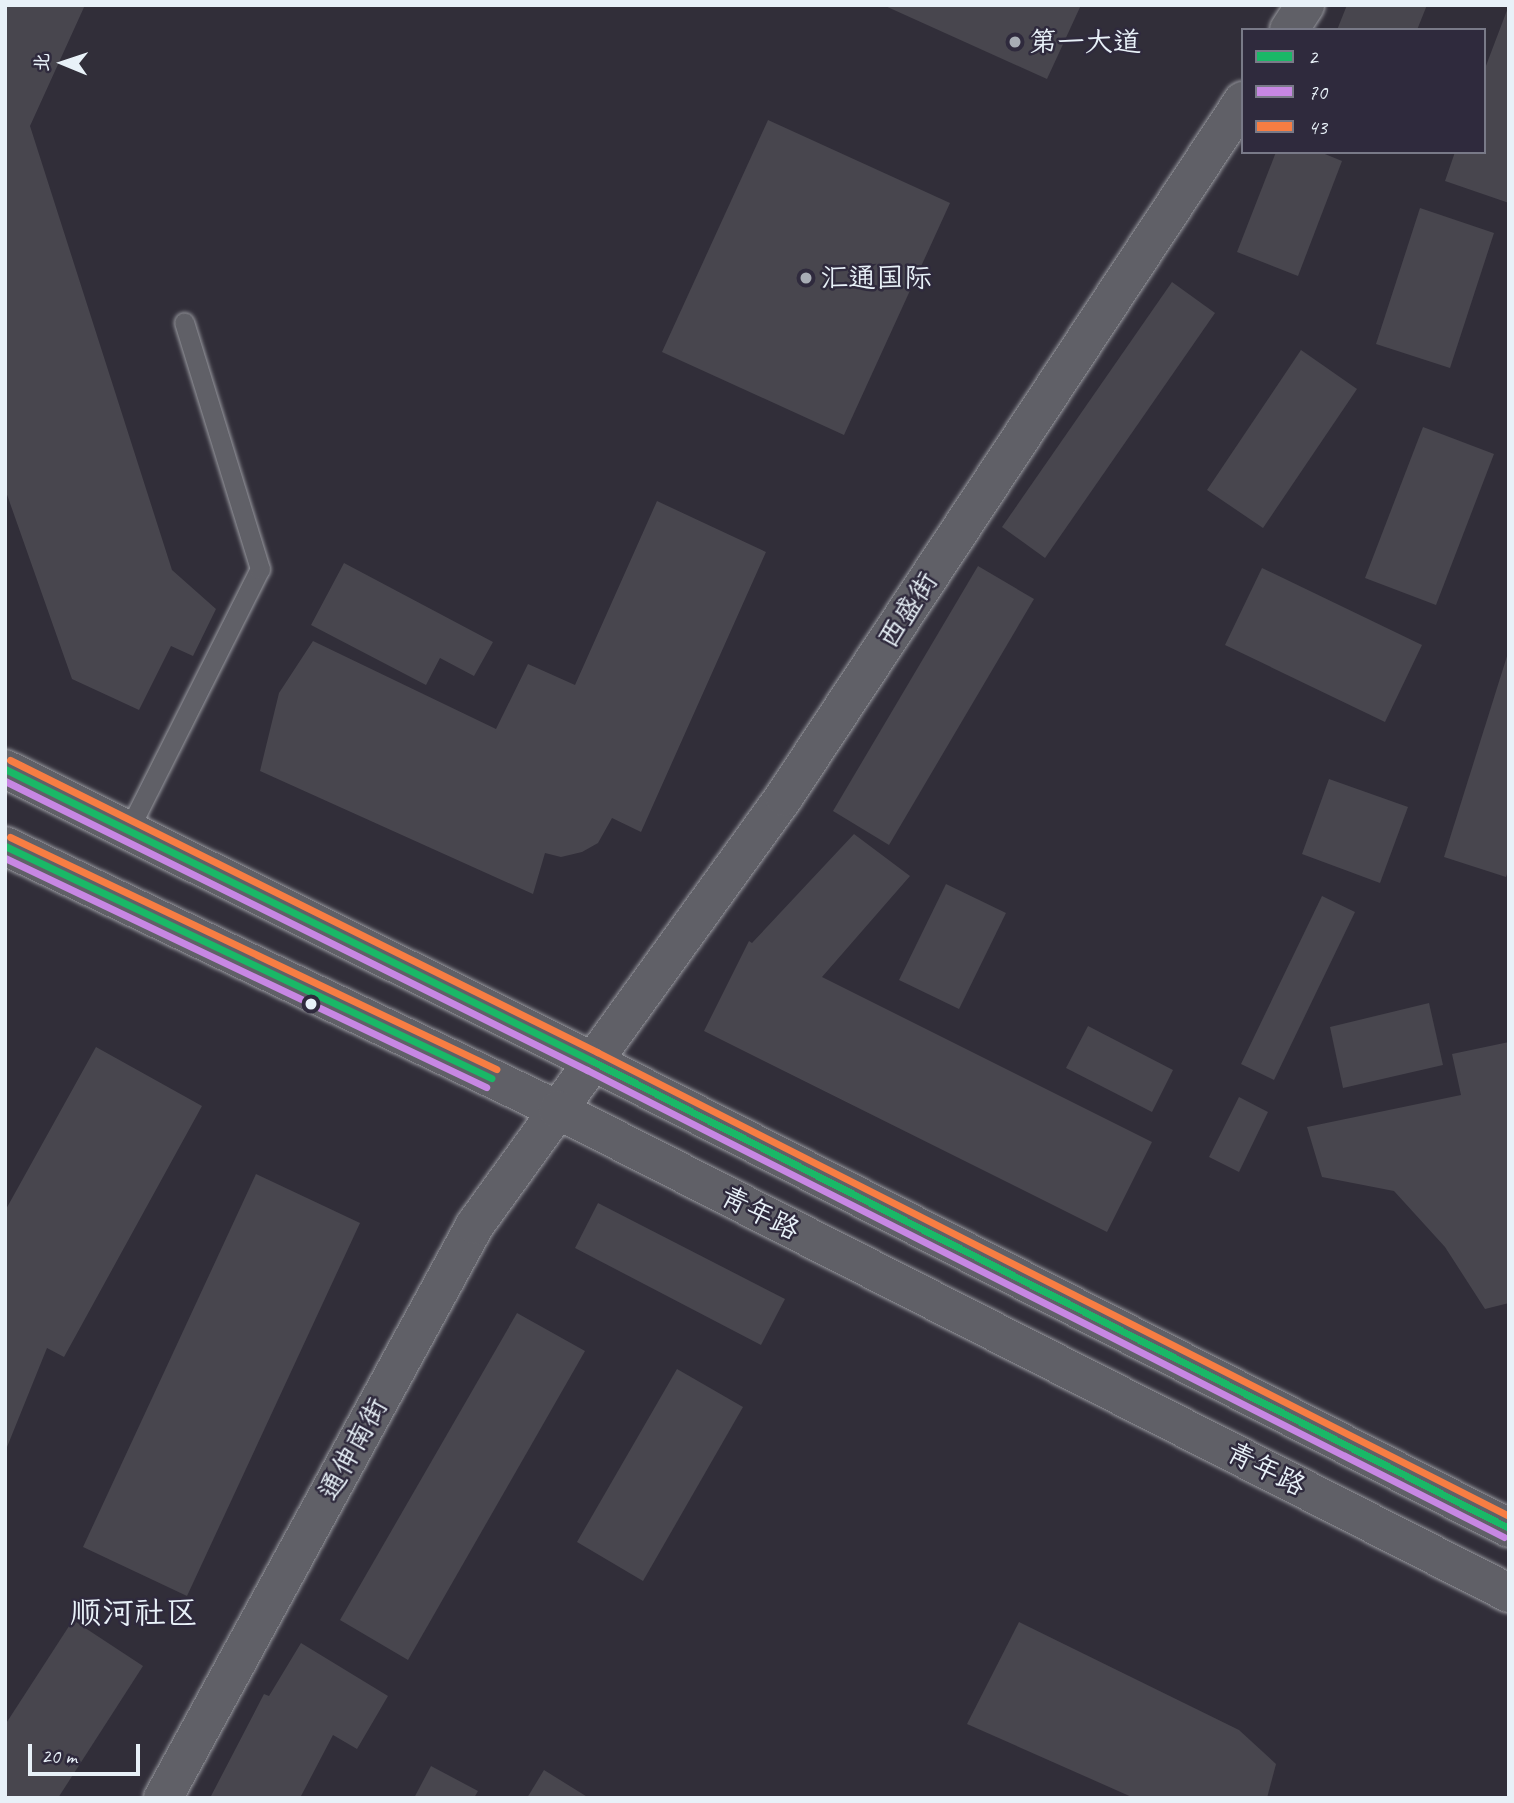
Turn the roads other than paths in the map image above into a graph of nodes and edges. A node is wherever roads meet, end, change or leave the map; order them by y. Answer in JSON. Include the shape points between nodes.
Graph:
{"nodes":[{"id":1,"x":1306,"y":5,"type":"edge"},
{"id":2,"x":1290,"y":28,"type":"edge"},
{"id":3,"x":1241,"y":104,"type":"edge"},
{"id":4,"x":184,"y":322,"type":"dead end"},
{"id":5,"x":5,"y":769,"type":"edge"},
{"id":6,"x":129,"y":829,"type":"junction"},
{"id":7,"x":5,"y":845,"type":"edge"},
{"id":8,"x":592,"y":1061,"type":"junction"},
{"id":9,"x":558,"y":1110,"type":"junction"},
{"id":10,"x":1509,"y":1528,"type":"edge"},
{"id":11,"x":1509,"y":1593,"type":"edge"},
{"id":12,"x":163,"y":1798,"type":"edge"}],
"edges":[{"from":1,"to":2,"type":"main road"},
{"from":3,"to":8,"type":"main road","name":"西盛街","via":[[784,797]]},
{"from":4,"to":6,"type":"lane","via":[[260,569]]},
{"from":5,"to":6,"type":"main road","name":"青年路"},
{"from":6,"to":8,"type":"main road","name":"青年路"},
{"from":7,"to":9,"type":"main road","name":"青年路"},
{"from":8,"to":9,"type":"main road","name":"西盛街"},
{"from":8,"to":10,"type":"main road","name":"青年路"},
{"from":9,"to":11,"type":"main road","name":"青年路"},
{"from":9,"to":12,"type":"main road","name":"通伸南街","via":[[475,1225]]}]}
